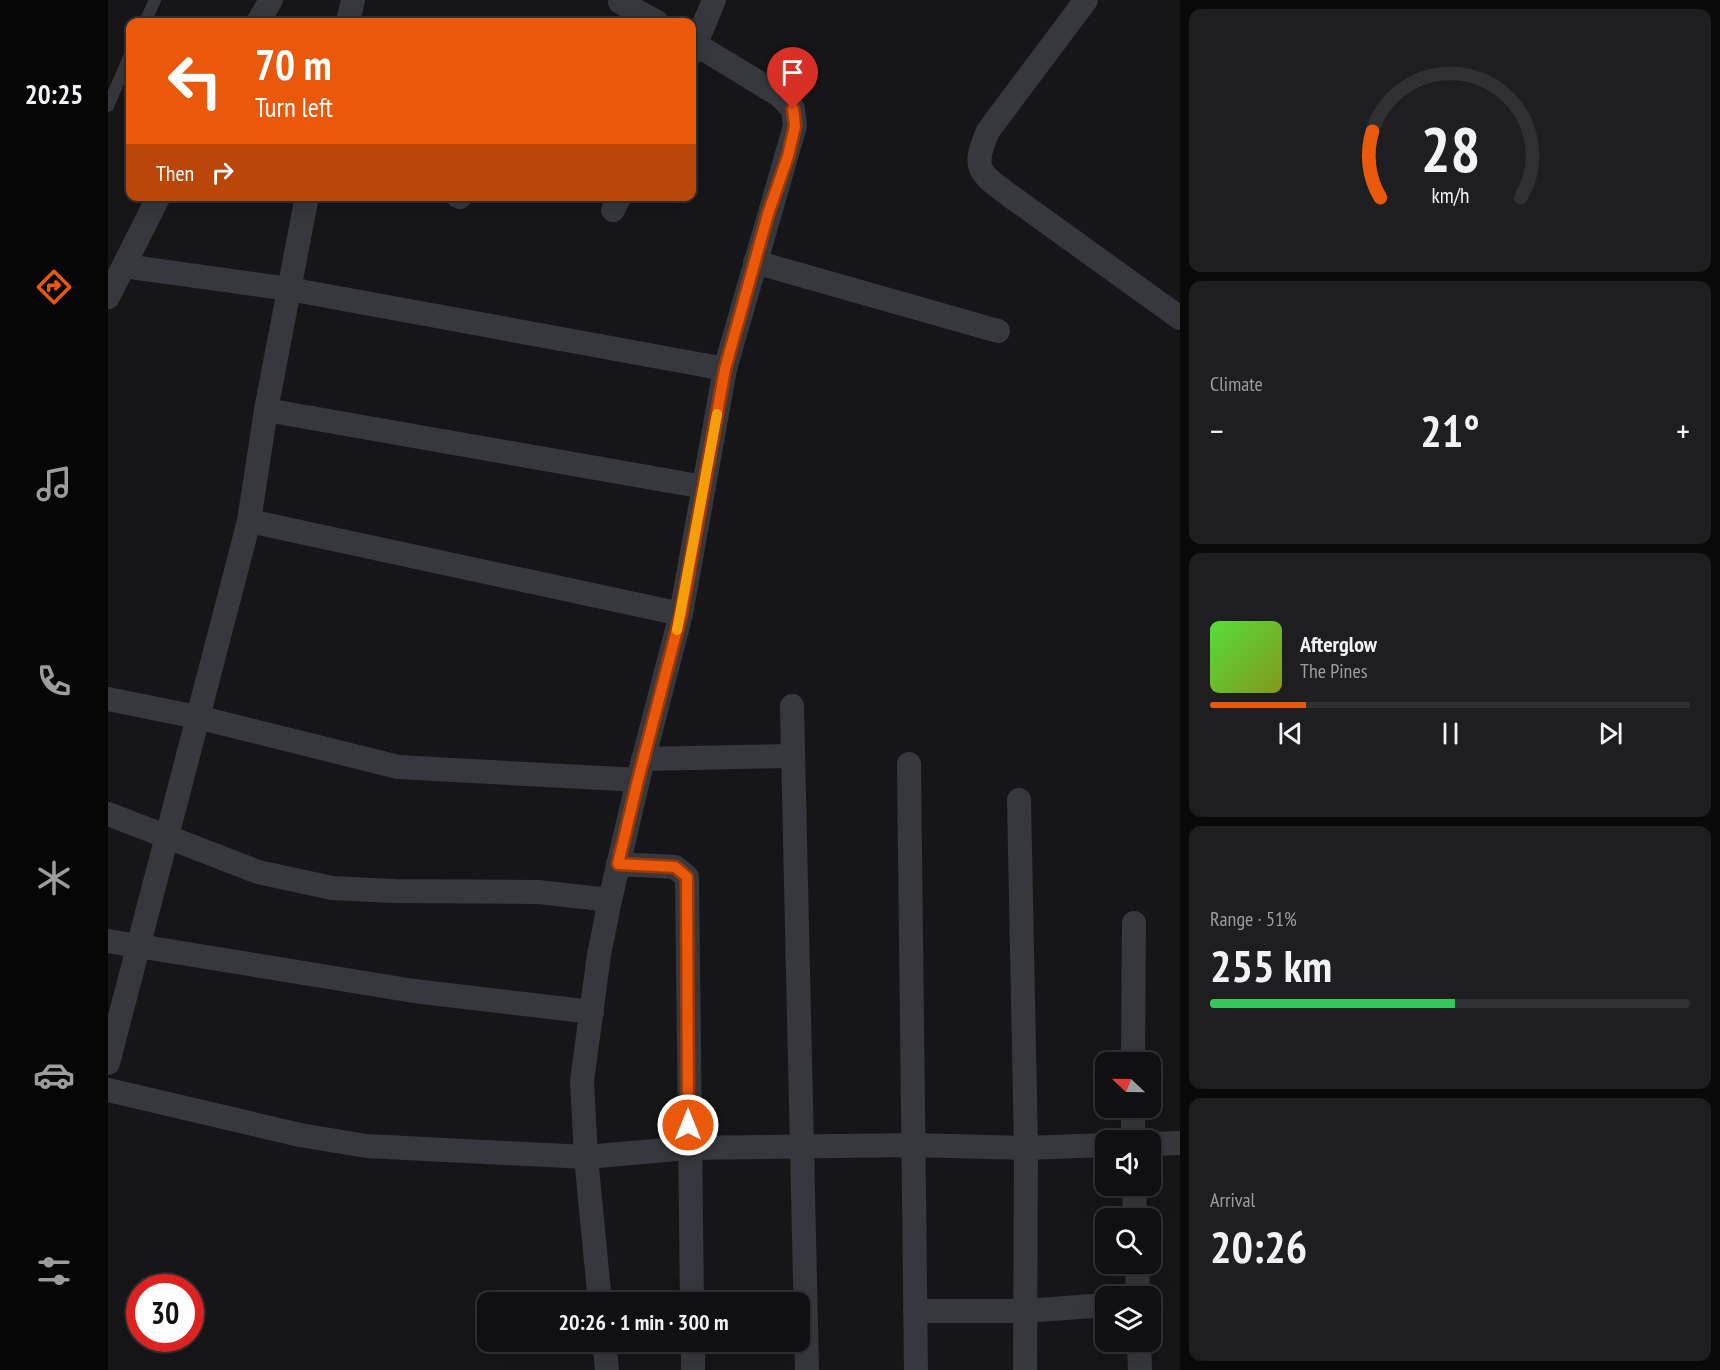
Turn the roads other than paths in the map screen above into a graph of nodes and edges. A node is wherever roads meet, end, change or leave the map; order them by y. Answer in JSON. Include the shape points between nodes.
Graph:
{"nodes":[{"id":1,"x":155,"y":0,"type":"edge"},
{"id":2,"x":271,"y":0,"type":"edge"},
{"id":3,"x":353,"y":0,"type":"edge"},
{"id":4,"x":714,"y":0,"type":"edge"},
{"id":5,"x":1086,"y":0,"type":"edge"},
{"id":6,"x":620,"y":2,"type":"dead end"},
{"id":7,"x":147,"y":18,"type":"edge"},
{"id":8,"x":260,"y":18,"type":"edge"},
{"id":9,"x":349,"y":18,"type":"edge"},
{"id":10,"x":650,"y":18,"type":"edge"},
{"id":11,"x":696,"y":39,"type":"edge"},
{"id":12,"x":696,"y":48,"type":"edge"},
{"id":13,"x":126,"y":64,"type":"edge"},
{"id":14,"x":108,"y":106,"type":"edge"},
{"id":15,"x":156,"y":201,"type":"edge"},
{"id":16,"x":306,"y":201,"type":"edge"},
{"id":17,"x":755,"y":262,"type":"junction"},
{"id":18,"x":124,"y":266,"type":"junction"},
{"id":19,"x":289,"y":289,"type":"junction"},
{"id":20,"x":108,"y":297,"type":"edge"},
{"id":21,"x":1180,"y":318,"type":"edge"},
{"id":22,"x":998,"y":331,"type":"dead end"},
{"id":23,"x":725,"y":369,"type":"junction"},
{"id":24,"x":266,"y":410,"type":"junction"},
{"id":25,"x":704,"y":487,"type":"junction"},
{"id":26,"x":249,"y":521,"type":"junction"},
{"id":27,"x":681,"y":614,"type":"junction"},
{"id":28,"x":108,"y":699,"type":"edge"},
{"id":29,"x":792,"y":706,"type":"dead end"},
{"id":30,"x":197,"y":717,"type":"junction"},
{"id":31,"x":793,"y":756,"type":"junction"},
{"id":32,"x":909,"y":764,"type":"dead end"},
{"id":33,"x":640,"y":769,"type":"junction"},
{"id":34,"x":1019,"y":800,"type":"dead end"},
{"id":35,"x":108,"y":814,"type":"edge"},
{"id":36,"x":166,"y":836,"type":"junction"},
{"id":37,"x":618,"y":864,"type":"junction"},
{"id":38,"x":610,"y":900,"type":"junction"},
{"id":39,"x":1134,"y":923,"type":"dead end"},
{"id":40,"x":108,"y":941,"type":"edge"},
{"id":41,"x":138,"y":946,"type":"junction"},
{"id":42,"x":592,"y":1012,"type":"junction"},
{"id":43,"x":1133,"y":1052,"type":"edge"},
{"id":44,"x":108,"y":1063,"type":"edge"},
{"id":45,"x":108,"y":1090,"type":"edge"},
{"id":46,"x":1180,"y":1143,"type":"edge"},
{"id":47,"x":1161,"y":1144,"type":"edge"},
{"id":48,"x":913,"y":1145,"type":"junction"},
{"id":49,"x":1095,"y":1145,"type":"edge"},
{"id":50,"x":802,"y":1147,"type":"junction"},
{"id":51,"x":688,"y":1148,"type":"junction"},
{"id":52,"x":1026,"y":1148,"type":"junction"},
{"id":53,"x":586,"y":1157,"type":"junction"},
{"id":54,"x":599,"y":1292,"type":"edge"},
{"id":55,"x":692,"y":1292,"type":"edge"},
{"id":56,"x":1095,"y":1306,"type":"edge"},
{"id":57,"x":915,"y":1311,"type":"junction"},
{"id":58,"x":1025,"y":1311,"type":"junction"},
{"id":59,"x":605,"y":1352,"type":"edge"},
{"id":60,"x":693,"y":1352,"type":"edge"},
{"id":61,"x":1139,"y":1352,"type":"edge"},
{"id":62,"x":607,"y":1370,"type":"edge"},
{"id":63,"x":693,"y":1370,"type":"edge"},
{"id":64,"x":807,"y":1370,"type":"edge"},
{"id":65,"x":916,"y":1370,"type":"edge"},
{"id":66,"x":1025,"y":1370,"type":"edge"},
{"id":67,"x":1140,"y":1370,"type":"edge"}],
"edges":[{"from":1,"to":7,"type":"lane"},
{"from":2,"to":8,"type":"street"},
{"from":3,"to":9,"type":"street"},
{"from":4,"to":11,"type":"street"},
{"from":5,"to":21,"type":"street","via":[[988,131],[979,152],[979,165],[986,178]]},
{"from":6,"to":10,"type":"street"},
{"from":12,"to":17,"type":"street","via":[[779,95],[793,109],[795,126],[788,156]]},
{"from":13,"to":14,"type":"lane"},
{"from":15,"to":18,"type":"street"},
{"from":16,"to":19,"type":"street"},
{"from":17,"to":22,"type":"street"},
{"from":17,"to":23,"type":"street"},
{"from":18,"to":19,"type":"street"},
{"from":18,"to":20,"type":"street"},
{"from":19,"to":23,"type":"street"},
{"from":19,"to":24,"type":"street"},
{"from":23,"to":25,"type":"street"},
{"from":24,"to":25,"type":"street"},
{"from":24,"to":26,"type":"street"},
{"from":25,"to":27,"type":"street"},
{"from":26,"to":27,"type":"street"},
{"from":26,"to":30,"type":"street"},
{"from":27,"to":33,"type":"street"},
{"from":28,"to":30,"type":"street"},
{"from":29,"to":31,"type":"street"},
{"from":30,"to":33,"type":"street","via":[[398,767]]},
{"from":30,"to":36,"type":"street"},
{"from":31,"to":33,"type":"street"},
{"from":31,"to":50,"type":"street"},
{"from":32,"to":48,"type":"street"},
{"from":33,"to":37,"type":"street"},
{"from":34,"to":52,"type":"street"},
{"from":35,"to":36,"type":"street"},
{"from":36,"to":38,"type":"street","via":[[258,872],[332,888],[538,892]]},
{"from":36,"to":41,"type":"street"},
{"from":37,"to":38,"type":"street"},
{"from":37,"to":51,"type":"street","via":[[675,867],[687,877]]},
{"from":38,"to":42,"type":"street"},
{"from":39,"to":43,"type":"street"},
{"from":40,"to":41,"type":"street"},
{"from":41,"to":42,"type":"street","via":[[414,991]]},
{"from":41,"to":44,"type":"street"},
{"from":42,"to":53,"type":"street","via":[[582,1081]]},
{"from":45,"to":53,"type":"street","via":[[300,1136],[366,1146]]},
{"from":46,"to":47,"type":"street"},
{"from":48,"to":50,"type":"street"},
{"from":48,"to":52,"type":"street"},
{"from":48,"to":57,"type":"street"},
{"from":49,"to":52,"type":"street"},
{"from":50,"to":51,"type":"street"},
{"from":50,"to":64,"type":"street"},
{"from":51,"to":53,"type":"street"},
{"from":51,"to":55,"type":"street"},
{"from":52,"to":58,"type":"street"},
{"from":53,"to":54,"type":"street"},
{"from":56,"to":58,"type":"street"},
{"from":57,"to":58,"type":"street"},
{"from":57,"to":65,"type":"street"},
{"from":58,"to":66,"type":"street"},
{"from":59,"to":62,"type":"street"},
{"from":60,"to":63,"type":"street"},
{"from":61,"to":67,"type":"street"}]}
